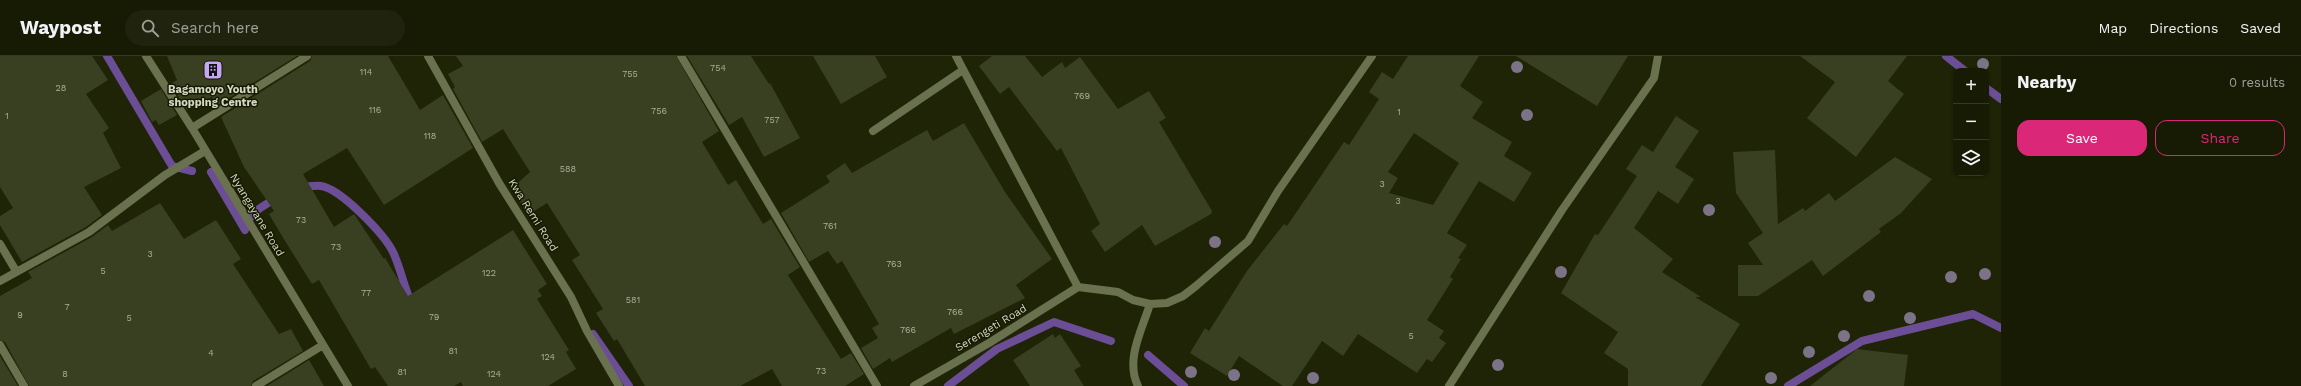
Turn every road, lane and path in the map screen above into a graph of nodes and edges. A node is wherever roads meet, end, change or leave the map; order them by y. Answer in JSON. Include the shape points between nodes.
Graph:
{"nodes":[{"id":1,"x":146,"y":56,"type":"edge"},
{"id":2,"x":307,"y":56,"type":"edge"},
{"id":3,"x":428,"y":56,"type":"edge"},
{"id":4,"x":681,"y":56,"type":"edge"},
{"id":5,"x":956,"y":56,"type":"edge"},
{"id":6,"x":1372,"y":56,"type":"edge"},
{"id":7,"x":1658,"y":56,"type":"edge"},
{"id":8,"x":963,"y":70,"type":"junction"},
{"id":9,"x":192,"y":128,"type":"junction"},
{"id":10,"x":873,"y":131,"type":"dead end"},
{"id":11,"x":205,"y":151,"type":"junction"},
{"id":12,"x":0,"y":244,"type":"edge"},
{"id":13,"x":16,"y":271,"type":"junction"},
{"id":14,"x":0,"y":281,"type":"edge"},
{"id":15,"x":1078,"y":287,"type":"junction"},
{"id":16,"x":1150,"y":304,"type":"junction"},
{"id":17,"x":0,"y":345,"type":"edge"},
{"id":18,"x":323,"y":345,"type":"junction"},
{"id":19,"x":24,"y":386,"type":"edge"},
{"id":20,"x":256,"y":386,"type":"edge"},
{"id":21,"x":348,"y":386,"type":"edge"},
{"id":22,"x":619,"y":386,"type":"edge"},
{"id":23,"x":877,"y":386,"type":"edge"},
{"id":24,"x":914,"y":386,"type":"edge"},
{"id":25,"x":1138,"y":386,"type":"edge"},
{"id":26,"x":1448,"y":386,"type":"edge"}],
"edges":[{"from":1,"to":9,"type":"street","name":"Nyangayane Road"},
{"from":2,"to":9,"type":"street"},
{"from":3,"to":22,"type":"street","name":"Kwa Remi Road","via":[[500,183],[571,297],[587,332]]},
{"from":4,"to":23,"type":"street"},
{"from":5,"to":8,"type":"street"},
{"from":6,"to":16,"type":"street","via":[[1278,191],[1248,241],[1183,296],[1167,303]]},
{"from":7,"to":26,"type":"street","via":[[1654,78],[1562,210]]},
{"from":8,"to":10,"type":"street"},
{"from":8,"to":15,"type":"street"},
{"from":9,"to":11,"type":"street","name":"Nyangayane Road"},
{"from":11,"to":13,"type":"street","via":[[164,175],[89,232]]},
{"from":11,"to":18,"type":"street","name":"Nyangayane Road"},
{"from":12,"to":13,"type":"street"},
{"from":13,"to":14,"type":"street"},
{"from":15,"to":16,"type":"street","via":[[1118,292],[1133,300]]},
{"from":15,"to":24,"type":"street","name":"Serengeti Road"},
{"from":16,"to":25,"type":"street","via":[[1132,366]]},
{"from":17,"to":19,"type":"street"},
{"from":18,"to":20,"type":"street"},
{"from":18,"to":21,"type":"street","name":"Nyangayane Road"}]}
